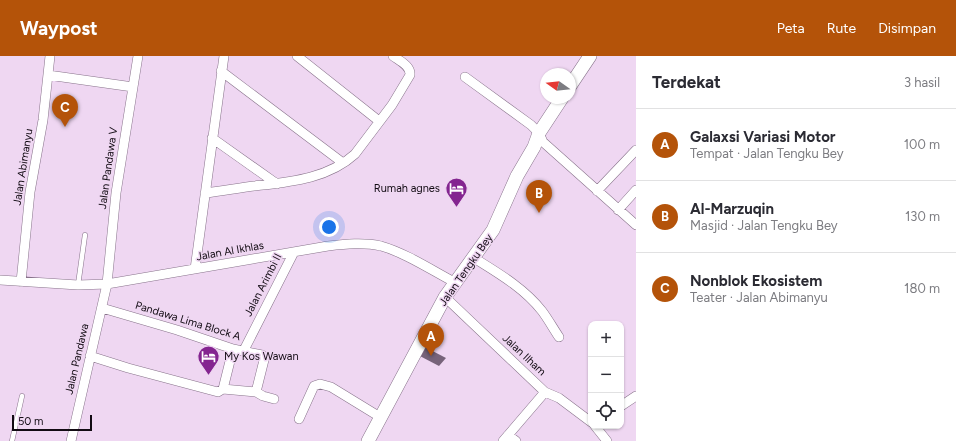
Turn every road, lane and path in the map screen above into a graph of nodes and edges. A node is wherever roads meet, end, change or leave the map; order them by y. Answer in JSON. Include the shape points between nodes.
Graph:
{"nodes":[{"id":1,"x":50,"y":56,"type":"edge"},
{"id":2,"x":138,"y":56,"type":"edge"},
{"id":3,"x":224,"y":56,"type":"edge"},
{"id":4,"x":297,"y":56,"type":"edge"},
{"id":5,"x":393,"y":56,"type":"edge"},
{"id":6,"x":590,"y":56,"type":"edge"},
{"id":7,"x":221,"y":71,"type":"junction"},
{"id":8,"x":48,"y":75,"type":"junction"},
{"id":9,"x":465,"y":77,"type":"dead end"},
{"id":10,"x":576,"y":77,"type":"edge"},
{"id":11,"x":133,"y":87,"type":"junction"},
{"id":12,"x":558,"y":104,"type":"edge"},
{"id":13,"x":379,"y":121,"type":"junction"},
{"id":14,"x":539,"y":133,"type":"junction"},
{"id":15,"x":212,"y":138,"type":"junction"},
{"id":16,"x":636,"y":150,"type":"edge"},
{"id":17,"x":343,"y":163,"type":"junction"},
{"id":18,"x":277,"y":184,"type":"junction"},
{"id":19,"x":636,"y":190,"type":"edge"},
{"id":20,"x":597,"y":191,"type":"junction"},
{"id":21,"x":205,"y":193,"type":"junction"},
{"id":22,"x":618,"y":210,"type":"junction"},
{"id":23,"x":636,"y":225,"type":"edge"},
{"id":24,"x":85,"y":235,"type":"dead end"},
{"id":25,"x":294,"y":252,"type":"junction"},
{"id":26,"x":474,"y":258,"type":"junction"},
{"id":27,"x":195,"y":269,"type":"junction"},
{"id":28,"x":0,"y":280,"type":"edge"},
{"id":29,"x":21,"y":282,"type":"junction"},
{"id":30,"x":456,"y":283,"type":"junction"},
{"id":31,"x":108,"y":284,"type":"junction"},
{"id":32,"x":78,"y":285,"type":"junction"},
{"id":33,"x":445,"y":297,"type":"junction"},
{"id":34,"x":102,"y":308,"type":"junction"},
{"id":35,"x":559,"y":337,"type":"dead end"},
{"id":36,"x":233,"y":349,"type":"junction"},
{"id":37,"x":244,"y":350,"type":"junction"},
{"id":38,"x":90,"y":356,"type":"junction"},
{"id":39,"x":223,"y":389,"type":"junction"},
{"id":40,"x":256,"y":392,"type":"junction"},
{"id":41,"x":545,"y":392,"type":"junction"},
{"id":42,"x":22,"y":396,"type":"dead end"},
{"id":43,"x":636,"y":396,"type":"edge"},
{"id":44,"x":274,"y":399,"type":"dead end"},
{"id":45,"x":624,"y":404,"type":"edge"},
{"id":46,"x":380,"y":417,"type":"junction"},
{"id":47,"x":298,"y":419,"type":"dead end"},
{"id":48,"x":588,"y":420,"type":"edge"},
{"id":49,"x":597,"y":429,"type":"edge"},
{"id":50,"x":506,"y":438,"type":"edge"},
{"id":51,"x":12,"y":441,"type":"edge"},
{"id":52,"x":71,"y":441,"type":"edge"},
{"id":53,"x":368,"y":441,"type":"edge"},
{"id":54,"x":516,"y":441,"type":"edge"},
{"id":55,"x":607,"y":441,"type":"edge"}],
"edges":[{"from":1,"to":8,"type":"street","name":"Jalan Abimanyu"},
{"from":2,"to":11,"type":"street","name":"Jalan Pandawa V"},
{"from":3,"to":7,"type":"street"},
{"from":4,"to":13,"type":"street"},
{"from":5,"to":13,"type":"street","via":[[408,68],[410,75]]},
{"from":6,"to":10,"type":"main road"},
{"from":7,"to":15,"type":"street"},
{"from":7,"to":17,"type":"street"},
{"from":8,"to":11,"type":"street"},
{"from":8,"to":29,"type":"street","name":"Jalan Abimanyu","via":[[30,192]]},
{"from":9,"to":14,"type":"street"},
{"from":11,"to":31,"type":"street","name":"Jalan Pandawa V","via":[[116,193]]},
{"from":12,"to":14,"type":"main road","name":"Jalan Tengku Bey"},
{"from":13,"to":17,"type":"street","via":[[355,154]]},
{"from":14,"to":20,"type":"street","via":[[543,142]]},
{"from":14,"to":26,"type":"main road","name":"Jalan Tengku Bey","via":[[493,230]]},
{"from":15,"to":18,"type":"street"},
{"from":15,"to":21,"type":"street"},
{"from":16,"to":20,"type":"street"},
{"from":17,"to":18,"type":"street","via":[[312,178]]},
{"from":18,"to":21,"type":"street"},
{"from":19,"to":22,"type":"street"},
{"from":20,"to":22,"type":"street"},
{"from":21,"to":27,"type":"street"},
{"from":22,"to":23,"type":"street"},
{"from":24,"to":32,"type":"lane"},
{"from":25,"to":27,"type":"street","name":"Jalan Al Ikhlas"},
{"from":25,"to":30,"type":"street","name":"Jalan Al Ikhlas","via":[[340,244],[381,246],[398,252]]},
{"from":25,"to":37,"type":"street","name":"Jalan Arimbi II"},
{"from":26,"to":30,"type":"main road","name":"Jalan Tengku Bey"},
{"from":26,"to":35,"type":"street","via":[[523,290],[542,311]]},
{"from":27,"to":31,"type":"street","name":"Jalan Al Ikhlas"},
{"from":28,"to":29,"type":"street","name":"Jalan Al Ikhlas"},
{"from":29,"to":32,"type":"street","name":"Jalan Al Ikhlas"},
{"from":30,"to":33,"type":"main road","name":"Jalan Tengku Bey"},
{"from":31,"to":32,"type":"street","name":"Jalan Al Ikhlas"},
{"from":31,"to":34,"type":"street","name":"Jalan Pandawa"},
{"from":33,"to":41,"type":"street","name":"Jalan Ilham"},
{"from":33,"to":46,"type":"main road","name":"Jalan Tengku Bey"},
{"from":34,"to":36,"type":"street","name":"Pandawa Lima Block A"},
{"from":34,"to":38,"type":"street","name":"Jalan Pandawa"},
{"from":36,"to":37,"type":"street","name":"Pandawa Lima Block A"},
{"from":36,"to":39,"type":"street"},
{"from":37,"to":40,"type":"street","name":"Pandawa Lima Block A","via":[[262,355],[264,360]]},
{"from":38,"to":39,"type":"street","via":[[218,392]]},
{"from":38,"to":52,"type":"street","name":"Jalan Pandawa"},
{"from":39,"to":40,"type":"street"},
{"from":40,"to":44,"type":"street"},
{"from":41,"to":48,"type":"street","name":"Jalan Ilham","via":[[559,398]]},
{"from":41,"to":50,"type":"street"},
{"from":42,"to":51,"type":"lane"},
{"from":43,"to":45,"type":"street"},
{"from":46,"to":47,"type":"street","via":[[331,387],[320,384],[314,386]]},
{"from":46,"to":53,"type":"main road","name":"Jalan Tengku Bey"},
{"from":49,"to":55,"type":"street"},
{"from":50,"to":54,"type":"street"}]}
